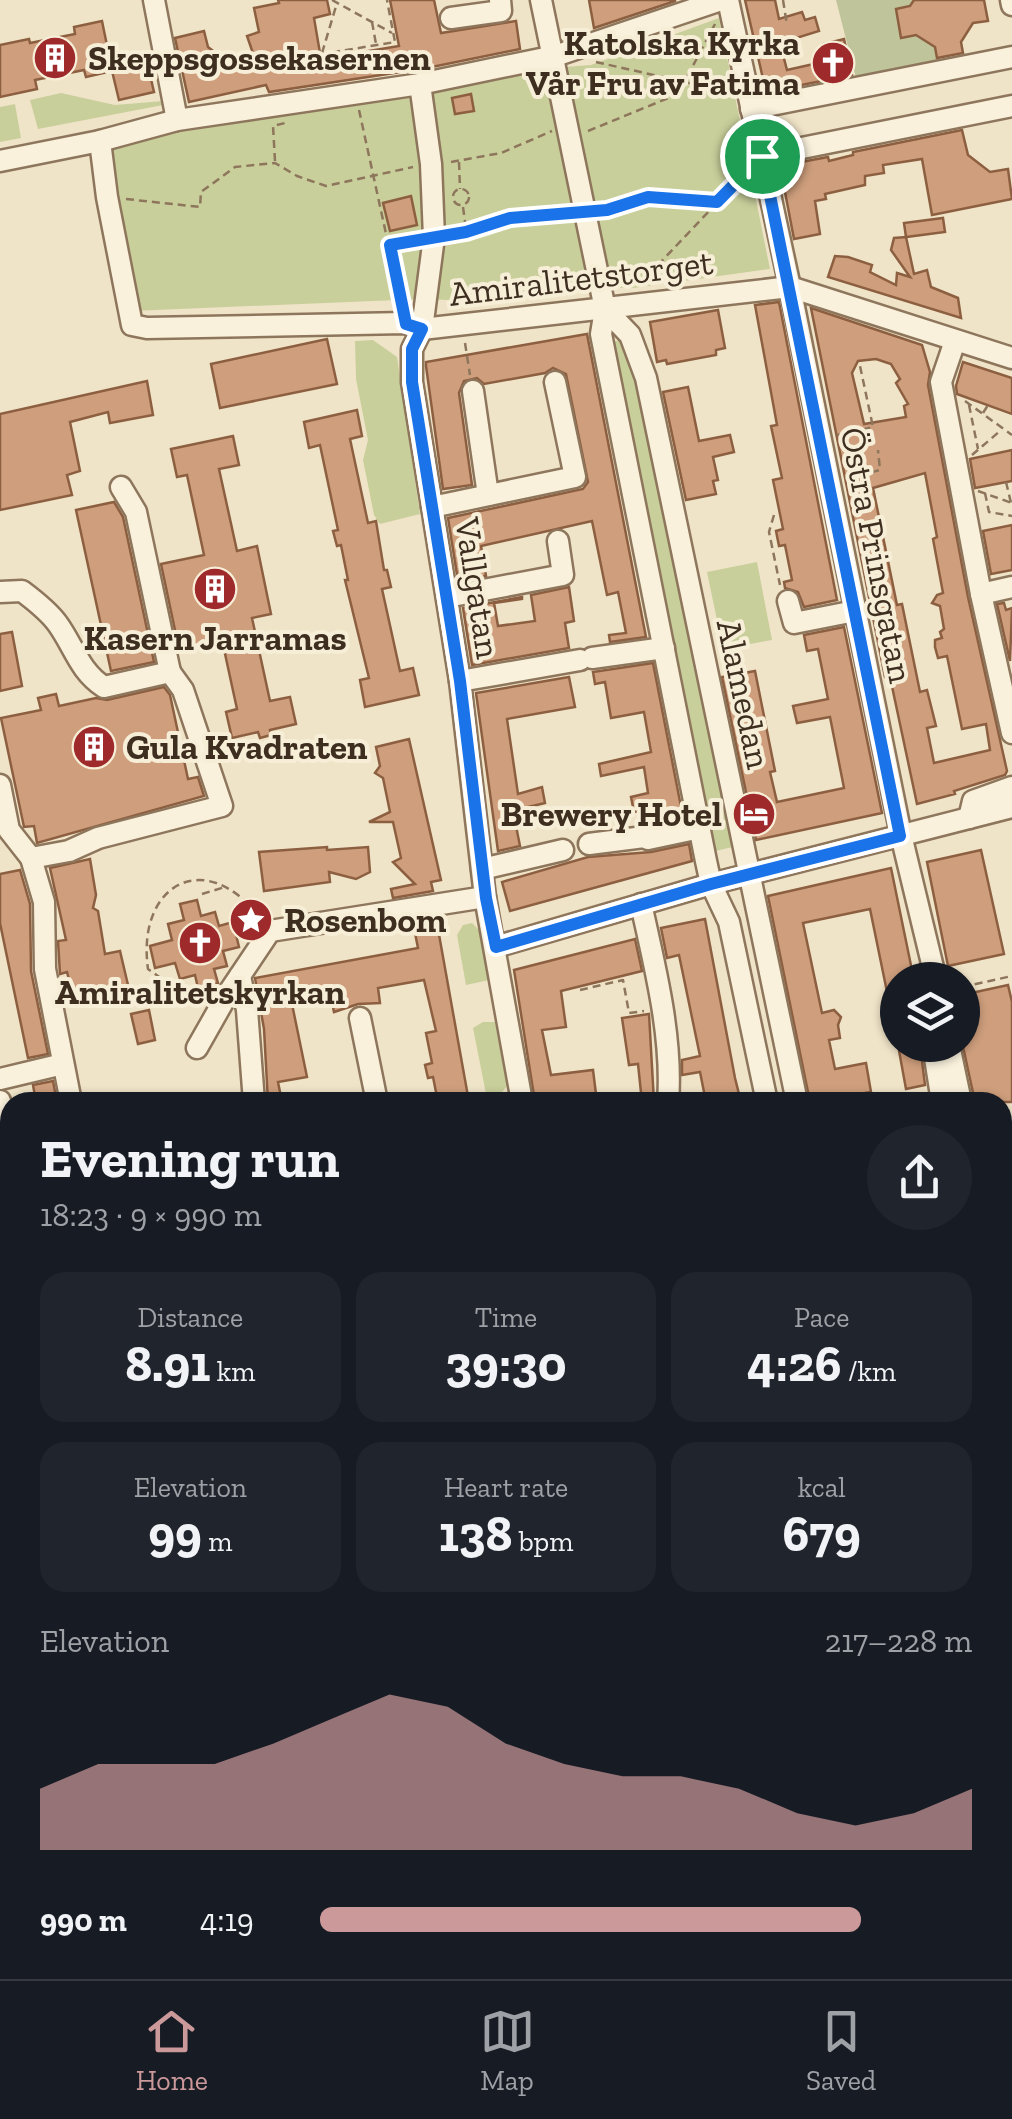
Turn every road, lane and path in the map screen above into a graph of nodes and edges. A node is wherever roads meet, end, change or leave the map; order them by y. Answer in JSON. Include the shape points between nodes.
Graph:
{"nodes":[{"id":1,"x":154,"y":0,"type":"edge"},
{"id":2,"x":386,"y":0,"type":"edge"},
{"id":3,"x":500,"y":0,"type":"edge"},
{"id":4,"x":724,"y":0,"type":"edge"},
{"id":5,"x":783,"y":0,"type":"edge"},
{"id":6,"x":335,"y":1,"type":"edge"},
{"id":7,"x":547,"y":3,"type":"edge"},
{"id":8,"x":451,"y":18,"type":"dead end"},
{"id":9,"x":372,"y":20,"type":"junction"},
{"id":10,"x":787,"y":25,"type":"dead end"},
{"id":11,"x":393,"y":34,"type":"junction"},
{"id":12,"x":376,"y":45,"type":"junction"},
{"id":13,"x":322,"y":54,"type":"junction"},
{"id":14,"x":555,"y":56,"type":"junction"},
{"id":15,"x":1012,"y":58,"type":"edge"},
{"id":16,"x":300,"y":62,"type":"dead end"},
{"id":17,"x":594,"y":62,"type":"dead end"},
{"id":18,"x":420,"y":84,"type":"junction"},
{"id":19,"x":1012,"y":106,"type":"edge"},
{"id":20,"x":348,"y":108,"type":"dead end"},
{"id":21,"x":751,"y":109,"type":"junction"},
{"id":22,"x":177,"y":120,"type":"junction"},
{"id":23,"x":289,"y":122,"type":"dead end"},
{"id":24,"x":100,"y":141,"type":"junction"},
{"id":25,"x":761,"y":152,"type":"junction"},
{"id":26,"x":459,"y":161,"type":"dead end"},
{"id":27,"x":0,"y":162,"type":"edge"},
{"id":28,"x":275,"y":163,"type":"dead end"},
{"id":29,"x":460,"y":189,"type":"junction"},
{"id":30,"x":717,"y":202,"type":"junction"},
{"id":31,"x":584,"y":204,"type":"junction"},
{"id":32,"x":462,"y":206,"type":"junction"},
{"id":33,"x":466,"y":232,"type":"junction"},
{"id":34,"x":434,"y":237,"type":"junction"},
{"id":35,"x":390,"y":245,"type":"junction"},
{"id":36,"x":790,"y":288,"type":"junction"},
{"id":37,"x":634,"y":303,"type":"junction"},
{"id":38,"x":605,"y":309,"type":"junction"},
{"id":39,"x":462,"y":325,"type":"junction"},
{"id":40,"x":413,"y":326,"type":"junction"},
{"id":41,"x":955,"y":341,"type":"junction"},
{"id":42,"x":1012,"y":358,"type":"edge"},
{"id":43,"x":860,"y":366,"type":"dead end"},
{"id":44,"x":555,"y":382,"type":"dead end"},
{"id":45,"x":473,"y":391,"type":"joint"},
{"id":46,"x":964,"y":400,"type":"dead end"},
{"id":47,"x":968,"y":404,"type":"junction"},
{"id":48,"x":988,"y":405,"type":"dead end"},
{"id":49,"x":982,"y":414,"type":"junction"},
{"id":50,"x":1002,"y":430,"type":"junction"},
{"id":51,"x":1012,"y":434,"type":"edge"},
{"id":52,"x":821,"y":439,"type":"junction"},
{"id":53,"x":878,"y":450,"type":"dead end"},
{"id":54,"x":978,"y":450,"type":"junction"},
{"id":55,"x":972,"y":455,"type":"dead end"},
{"id":56,"x":1006,"y":482,"type":"dead end"},
{"id":57,"x":830,"y":483,"type":"junction"},
{"id":58,"x":121,"y":488,"type":"dead end"},
{"id":59,"x":985,"y":493,"type":"junction"},
{"id":60,"x":962,"y":494,"type":"junction"},
{"id":61,"x":488,"y":495,"type":"junction"},
{"id":62,"x":1012,"y":504,"type":"edge"},
{"id":63,"x":432,"y":507,"type":"junction"},
{"id":64,"x":774,"y":515,"type":"dead end"},
{"id":65,"x":1012,"y":516,"type":"edge"},
{"id":66,"x":558,"y":541,"type":"dead end"},
{"id":67,"x":1012,"y":588,"type":"edge"},
{"id":68,"x":0,"y":592,"type":"edge"},
{"id":69,"x":981,"y":594,"type":"junction"},
{"id":70,"x":447,"y":597,"type":"junction"},
{"id":71,"x":788,"y":600,"type":"joint"},
{"id":72,"x":855,"y":611,"type":"junction"},
{"id":73,"x":664,"y":648,"type":"junction"},
{"id":74,"x":170,"y":672,"type":"junction"},
{"id":75,"x":460,"y":681,"type":"junction"},
{"id":76,"x":1012,"y":733,"type":"edge"},
{"id":77,"x":0,"y":784,"type":"edge"},
{"id":78,"x":1012,"y":787,"type":"edge"},
{"id":79,"x":1012,"y":807,"type":"edge"},
{"id":80,"x":969,"y":818,"type":"junction"},
{"id":81,"x":700,"y":828,"type":"junction"},
{"id":82,"x":900,"y":836,"type":"junction"},
{"id":83,"x":588,"y":844,"type":"dead end"},
{"id":84,"x":563,"y":850,"type":"dead end"},
{"id":85,"x":30,"y":858,"type":"junction"},
{"id":86,"x":482,"y":870,"type":"junction"},
{"id":87,"x":749,"y":874,"type":"junction"},
{"id":88,"x":711,"y":884,"type":"junction"},
{"id":89,"x":227,"y":887,"type":"junction"},
{"id":90,"x":202,"y":894,"type":"dead end"},
{"id":91,"x":486,"y":898,"type":"junction"},
{"id":92,"x":641,"y":904,"type":"junction"},
{"id":93,"x":270,"y":932,"type":"junction"},
{"id":94,"x":496,"y":947,"type":"junction"},
{"id":95,"x":920,"y":962,"type":"edge"},
{"id":96,"x":932,"y":962,"type":"edge"},
{"id":97,"x":240,"y":976,"type":"junction"},
{"id":98,"x":1012,"y":976,"type":"edge"},
{"id":99,"x":980,"y":983,"type":"edge"},
{"id":100,"x":580,"y":990,"type":"dead end"},
{"id":101,"x":227,"y":995,"type":"junction"},
{"id":102,"x":661,"y":1009,"type":"junction"},
{"id":103,"x":360,"y":1018,"type":"dead end"},
{"id":104,"x":197,"y":1048,"type":"dead end"},
{"id":105,"x":936,"y":1062,"type":"edge"},
{"id":106,"x":952,"y":1062,"type":"edge"},
{"id":107,"x":63,"y":1064,"type":"junction"},
{"id":108,"x":0,"y":1078,"type":"edge"},
{"id":109,"x":69,"y":1092,"type":"edge"},
{"id":110,"x":253,"y":1092,"type":"edge"},
{"id":111,"x":375,"y":1092,"type":"edge"},
{"id":112,"x":520,"y":1092,"type":"edge"},
{"id":113,"x":669,"y":1092,"type":"edge"},
{"id":114,"x":764,"y":1092,"type":"edge"},
{"id":115,"x":795,"y":1092,"type":"edge"},
{"id":116,"x":940,"y":1092,"type":"edge"},
{"id":117,"x":958,"y":1092,"type":"edge"}],
"edges":[{"from":1,"to":22,"type":"street"},
{"from":2,"to":11,"type":"path"},
{"from":3,"to":8,"type":"street","via":[[501,11]]},
{"from":4,"to":14,"type":"street"},
{"from":4,"to":21,"type":"street"},
{"from":5,"to":10,"type":"path"},
{"from":6,"to":9,"type":"path"},
{"from":6,"to":13,"type":"path"},
{"from":7,"to":14,"type":"street","name":"Alamedan"},
{"from":9,"to":11,"type":"path"},
{"from":9,"to":12,"type":"path"},
{"from":11,"to":12,"type":"path","via":[[394,42]]},
{"from":12,"to":13,"type":"path"},
{"from":13,"to":16,"type":"path"},
{"from":14,"to":18,"type":"street"},
{"from":14,"to":31,"type":"street","name":"Alamedan"},
{"from":15,"to":21,"type":"street"},
{"from":17,"to":21,"type":"path"},
{"from":18,"to":22,"type":"street"},
{"from":18,"to":34,"type":"street","name":"Vallgatan"},
{"from":19,"to":25,"type":"street"},
{"from":20,"to":35,"type":"path","via":[[358,106]]},
{"from":21,"to":25,"type":"street"},
{"from":22,"to":24,"type":"street"},
{"from":23,"to":28,"type":"path","via":[[273,126]]},
{"from":24,"to":27,"type":"street"},
{"from":24,"to":40,"type":"street","name":"Amiralitetstorget","via":[[132,324]]},
{"from":25,"to":30,"type":"path"},
{"from":25,"to":36,"type":"street"},
{"from":26,"to":29,"type":"path"},
{"from":29,"to":32,"type":"path","via":[[453,198]]},
{"from":29,"to":32,"type":"path","via":[[470,196]]},
{"from":30,"to":31,"type":"path","via":[[648,197],[607,210]]},
{"from":30,"to":37,"type":"path","via":[[640,281]]},
{"from":31,"to":33,"type":"path"},
{"from":31,"to":38,"type":"street","name":"Alamedan"},
{"from":32,"to":33,"type":"path"},
{"from":33,"to":34,"type":"path"},
{"from":34,"to":35,"type":"path"},
{"from":34,"to":40,"type":"street","name":"Vallgatan"},
{"from":35,"to":40,"type":"path"},
{"from":36,"to":37,"type":"street","name":"Amiralitetstorget"},
{"from":36,"to":41,"type":"street"},
{"from":36,"to":52,"type":"street","name":"Östra Prinsgatan"},
{"from":37,"to":38,"type":"street","name":"Amiralitetstorget"},
{"from":38,"to":39,"type":"street","name":"Amiralitetstorget"},
{"from":38,"to":73,"type":"street","name":"Alamedan","via":[[602,334]]},
{"from":38,"to":87,"type":"street","name":"Alamedan","via":[[630,335],[646,378]]},
{"from":39,"to":40,"type":"street","name":"Amiralitetstorget"},
{"from":39,"to":45,"type":"path"},
{"from":40,"to":63,"type":"street","name":"Vallgatan","via":[[412,382]]},
{"from":41,"to":42,"type":"street"},
{"from":41,"to":60,"type":"street","via":[[940,382]]},
{"from":43,"to":52,"type":"path","via":[[873,427]]},
{"from":44,"to":61,"type":"street","via":[[575,477]]},
{"from":45,"to":61,"type":"street"},
{"from":46,"to":47,"type":"path"},
{"from":47,"to":49,"type":"path"},
{"from":47,"to":54,"type":"path"},
{"from":48,"to":49,"type":"path"},
{"from":49,"to":50,"type":"path"},
{"from":50,"to":51,"type":"path"},
{"from":50,"to":54,"type":"path"},
{"from":52,"to":57,"type":"street","name":"Östra Prinsgatan"},
{"from":53,"to":57,"type":"path","via":[[880,470]]},
{"from":54,"to":55,"type":"path"},
{"from":56,"to":62,"type":"path"},
{"from":57,"to":72,"type":"street","name":"Östra Prinsgatan"},
{"from":58,"to":74,"type":"street","via":[[136,512]]},
{"from":59,"to":60,"type":"path"},
{"from":59,"to":62,"type":"path"},
{"from":59,"to":65,"type":"path","via":[[989,512]]},
{"from":60,"to":69,"type":"street"},
{"from":61,"to":63,"type":"street"},
{"from":63,"to":70,"type":"street","name":"Vallgatan"},
{"from":64,"to":71,"type":"path","via":[[770,532]]},
{"from":66,"to":70,"type":"street","via":[[563,575]]},
{"from":67,"to":69,"type":"street"},
{"from":68,"to":74,"type":"street","via":[[22,591],[34,601],[57,623],[90,678],[104,686]]},
{"from":69,"to":76,"type":"street"},
{"from":70,"to":75,"type":"street","name":"Vallgatan"},
{"from":71,"to":72,"type":"street","via":[[794,622]]},
{"from":72,"to":82,"type":"street","name":"Östra Prinsgatan"},
{"from":73,"to":75,"type":"street"},
{"from":73,"to":81,"type":"street","name":"Alamedan"},
{"from":74,"to":85,"type":"street","via":[[183,690],[222,806]]},
{"from":75,"to":86,"type":"street","name":"Vallgatan"},
{"from":77,"to":85,"type":"street","via":[[10,830]]},
{"from":78,"to":80,"type":"street","via":[[973,801]]},
{"from":79,"to":80,"type":"street"},
{"from":80,"to":82,"type":"street"},
{"from":81,"to":83,"type":"street"},
{"from":81,"to":88,"type":"street","name":"Alamedan"},
{"from":82,"to":87,"type":"street"},
{"from":82,"to":95,"type":"street","name":"Östra Prinsgatan"},
{"from":82,"to":96,"type":"street","name":"Östra Prinsgatan"},
{"from":84,"to":86,"type":"street"},
{"from":85,"to":107,"type":"street","via":[[44,902],[44,969]]},
{"from":86,"to":91,"type":"street","name":"Vallgatan"},
{"from":87,"to":88,"type":"street"},
{"from":87,"to":115,"type":"street","name":"Alamedan"},
{"from":88,"to":92,"type":"street"},
{"from":88,"to":114,"type":"street","name":"Alamedan","via":[[729,922]]},
{"from":89,"to":90,"type":"path"},
{"from":89,"to":93,"type":"path"},
{"from":89,"to":101,"type":"path","via":[[210,880],[170,889],[160,897],[144,942],[148,969],[178,992],[189,998]]},
{"from":91,"to":93,"type":"street"},
{"from":91,"to":94,"type":"street","name":"Vallgatan"},
{"from":92,"to":94,"type":"street"},
{"from":92,"to":102,"type":"street"},
{"from":93,"to":97,"type":"street"},
{"from":94,"to":112,"type":"street","name":"Vallgatan"},
{"from":97,"to":101,"type":"street"},
{"from":97,"to":110,"type":"street"},
{"from":98,"to":99,"type":"path"},
{"from":100,"to":102,"type":"path","via":[[622,980],[630,1013]]},
{"from":101,"to":104,"type":"street"},
{"from":102,"to":113,"type":"street"},
{"from":103,"to":111,"type":"street"},
{"from":105,"to":116,"type":"street"},
{"from":106,"to":117,"type":"street"},
{"from":107,"to":108,"type":"street"},
{"from":107,"to":109,"type":"street"}]}
